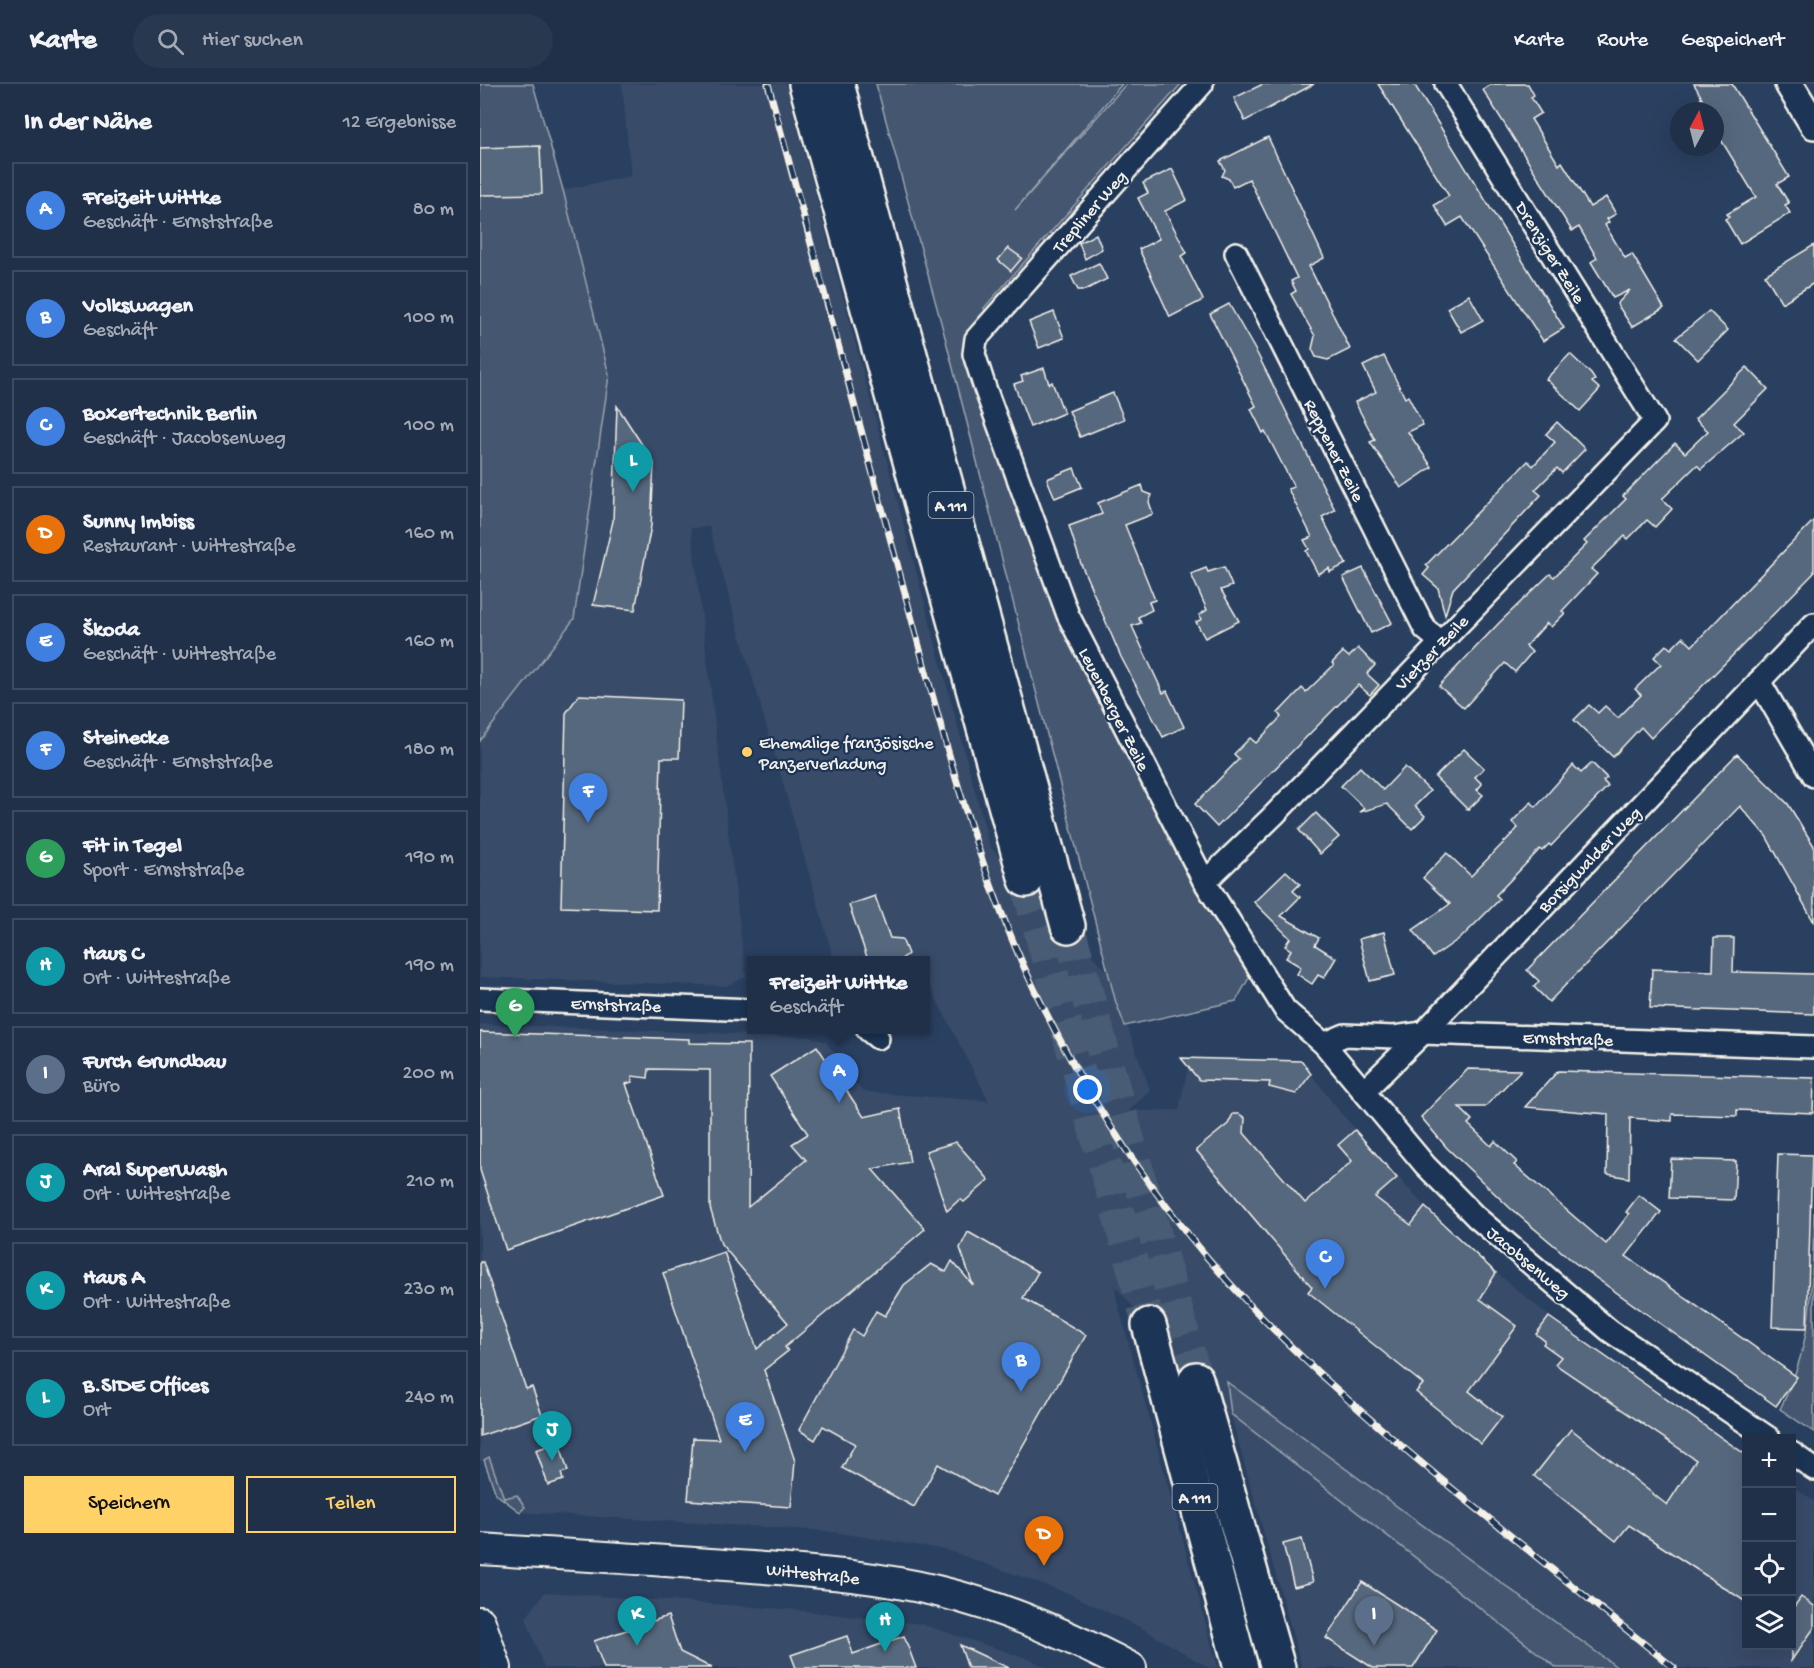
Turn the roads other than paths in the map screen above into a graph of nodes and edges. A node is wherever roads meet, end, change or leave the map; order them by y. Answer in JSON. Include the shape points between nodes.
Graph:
{"nodes":[{"id":1,"x":806,"y":84,"type":"edge"},
{"id":2,"x":837,"y":84,"type":"edge"},
{"id":3,"x":1202,"y":84,"type":"edge"},
{"id":4,"x":1446,"y":84,"type":"edge"},
{"id":5,"x":1789,"y":84,"type":"edge"},
{"id":6,"x":1814,"y":125,"type":"edge"},
{"id":7,"x":1236,"y":253,"type":"dead end"},
{"id":8,"x":976,"y":339,"type":"joint"},
{"id":9,"x":1655,"y":421,"type":"joint"},
{"id":10,"x":1814,"y":624,"type":"edge"},
{"id":11,"x":1441,"y":642,"type":"junction"},
{"id":12,"x":1759,"y":681,"type":"junction"},
{"id":13,"x":1814,"y":776,"type":"edge"},
{"id":14,"x":1203,"y":879,"type":"junction"},
{"id":15,"x":1026,"y":880,"type":"tunnel mouth"},
{"id":16,"x":1068,"y":926,"type":"tunnel mouth"},
{"id":17,"x":480,"y":999,"type":"edge"},
{"id":18,"x":747,"y":1011,"type":"edge"},
{"id":19,"x":1423,"y":1033,"type":"junction"},
{"id":20,"x":1324,"y":1044,"type":"junction"},
{"id":21,"x":1814,"y":1047,"type":"edge"},
{"id":22,"x":1363,"y":1092,"type":"junction"},
{"id":23,"x":1149,"y":1325,"type":"tunnel mouth"},
{"id":24,"x":1196,"y":1379,"type":"tunnel mouth"},
{"id":25,"x":1763,"y":1434,"type":"edge"},
{"id":26,"x":1796,"y":1456,"type":"edge"},
{"id":27,"x":1814,"y":1468,"type":"edge"},
{"id":28,"x":480,"y":1549,"type":"edge"},
{"id":29,"x":480,"y":1622,"type":"edge"},
{"id":30,"x":496,"y":1668,"type":"edge"},
{"id":31,"x":1131,"y":1668,"type":"edge"},
{"id":32,"x":1241,"y":1668,"type":"edge"},
{"id":33,"x":1278,"y":1668,"type":"edge"}],
"edges":[{"from":1,"to":15,"type":"highway","number":"A 111"},
{"from":2,"to":16,"type":"highway","number":"A 111"},
{"from":3,"to":8,"type":"street","name":"Trepliner Weg"},
{"from":4,"to":9,"type":"street","name":"Drenziger Zeile"},
{"from":5,"to":6,"type":"street"},
{"from":7,"to":11,"type":"street","name":"Reppener Zeile","via":[[1425,629]]},
{"from":8,"to":14,"type":"street","name":"Leuenberger Zeile","via":[[974,354],[985,388],[1068,615]]},
{"from":9,"to":11,"type":"street","name":"Vietzer Zeile"},
{"from":10,"to":12,"type":"street","name":"Borsigwalder Weg"},
{"from":11,"to":14,"type":"street","name":"Vietzer Zeile","via":[[1274,815]]},
{"from":12,"to":13,"type":"street"},
{"from":12,"to":19,"type":"street","name":"Borsigwalder Weg"},
{"from":14,"to":20,"type":"street","name":"Leuenberger Zeile","via":[[1285,1010]]},
{"from":17,"to":18,"type":"street","name":"Ernststraße"},
{"from":19,"to":20,"type":"street","name":"Ernststraße","via":[[1394,1037],[1344,1035]]},
{"from":19,"to":21,"type":"street","name":"Ernststraße"},
{"from":19,"to":22,"type":"street","name":"Borsigwalder Weg"},
{"from":20,"to":22,"type":"street","name":"Jacobsenweg"},
{"from":22,"to":25,"type":"street","name":"Jacobsenweg","via":[[1476,1217],[1601,1324]]},
{"from":23,"to":32,"type":"highway","number":"A 111"},
{"from":24,"to":33,"type":"highway","number":"A 111"},
{"from":26,"to":27,"type":"street"},
{"from":28,"to":31,"type":"main road","name":"Wittestraße","via":[[676,1561],[880,1580],[937,1591],[1017,1616]]},
{"from":29,"to":30,"type":"main road"}]}
